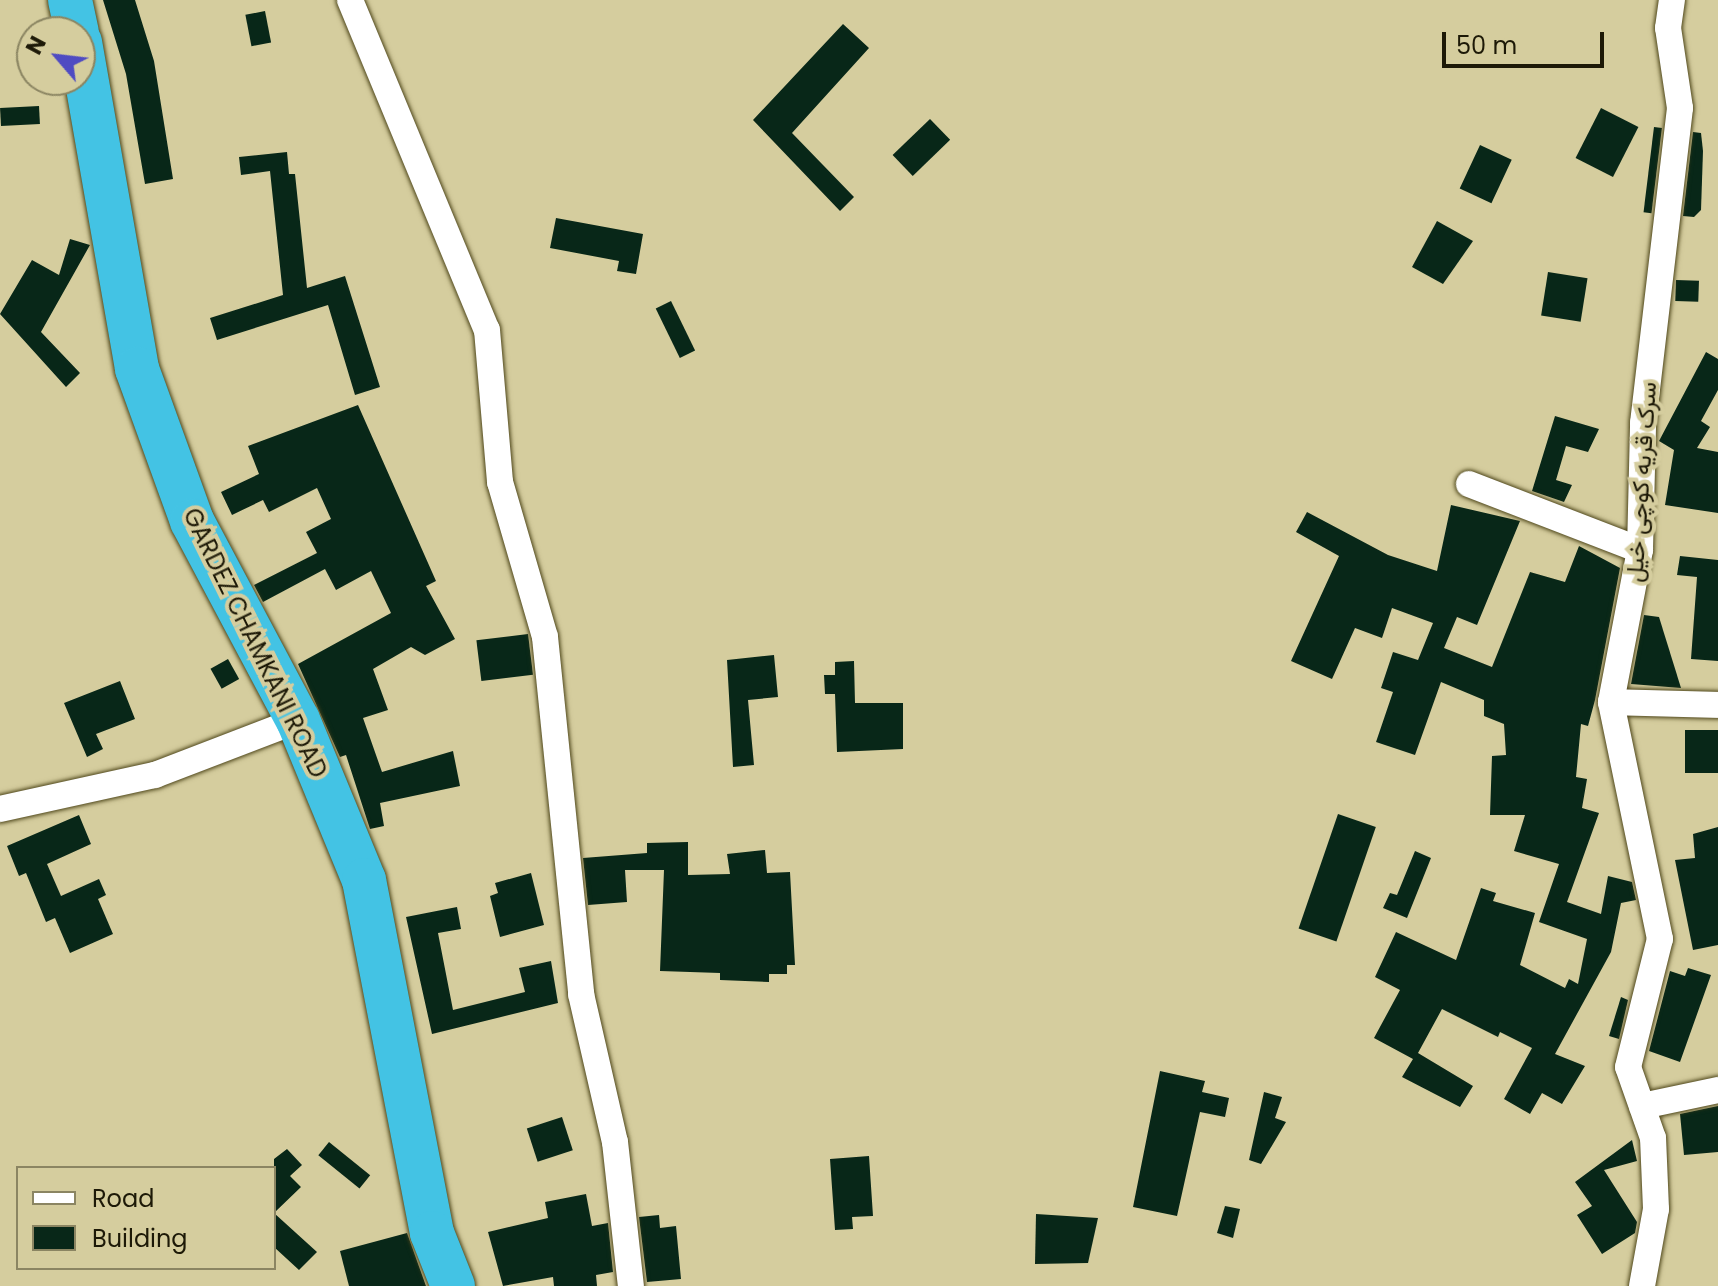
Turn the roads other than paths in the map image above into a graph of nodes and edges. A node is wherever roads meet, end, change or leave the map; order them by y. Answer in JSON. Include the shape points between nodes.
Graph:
{"nodes":[{"id":1,"x":350,"y":0,"type":"edge"},
{"id":2,"x":1672,"y":0,"type":"edge"},
{"id":3,"x":89,"y":96,"type":"edge"},
{"id":4,"x":1469,"y":484,"type":"dead end"},
{"id":5,"x":1640,"y":550,"type":"junction"},
{"id":6,"x":1611,"y":702,"type":"junction"},
{"id":7,"x":1718,"y":705,"type":"edge"},
{"id":8,"x":298,"y":720,"type":"junction"},
{"id":9,"x":0,"y":809,"type":"edge"},
{"id":10,"x":1718,"y":1090,"type":"edge"},
{"id":11,"x":1642,"y":1106,"type":"junction"},
{"id":12,"x":453,"y":1286,"type":"edge"},
{"id":13,"x":631,"y":1286,"type":"edge"},
{"id":14,"x":1642,"y":1286,"type":"edge"}],
"edges":[{"from":1,"to":13,"type":"street","via":[[487,330],[500,482],[545,637],[581,994],[615,1142]]},
{"from":2,"to":5,"type":"street","name":"سرک قریه کوچی خیل","via":[[1668,28],[1680,108],[1643,423]]},
{"from":3,"to":8,"type":"highway","name":"GARDEZ CHAMKANI ROAD","via":[[137,369],[192,521]]},
{"from":4,"to":5,"type":"street"},
{"from":5,"to":6,"type":"street","name":"سرک قریه کوچی خیل"},
{"from":6,"to":7,"type":"street"},
{"from":6,"to":11,"type":"street","name":"سرک قریه کوچی خیل","via":[[1660,939],[1628,1067]]},
{"from":8,"to":9,"type":"street","via":[[155,775]]},
{"from":8,"to":12,"type":"highway","name":"GARDEZ CHAMKANI ROAD","via":[[364,880],[432,1233]]},
{"from":10,"to":11,"type":"street"},
{"from":11,"to":14,"type":"street","name":"سرک قریه کوچی خیل","via":[[1653,1138],[1656,1209]]}]}
